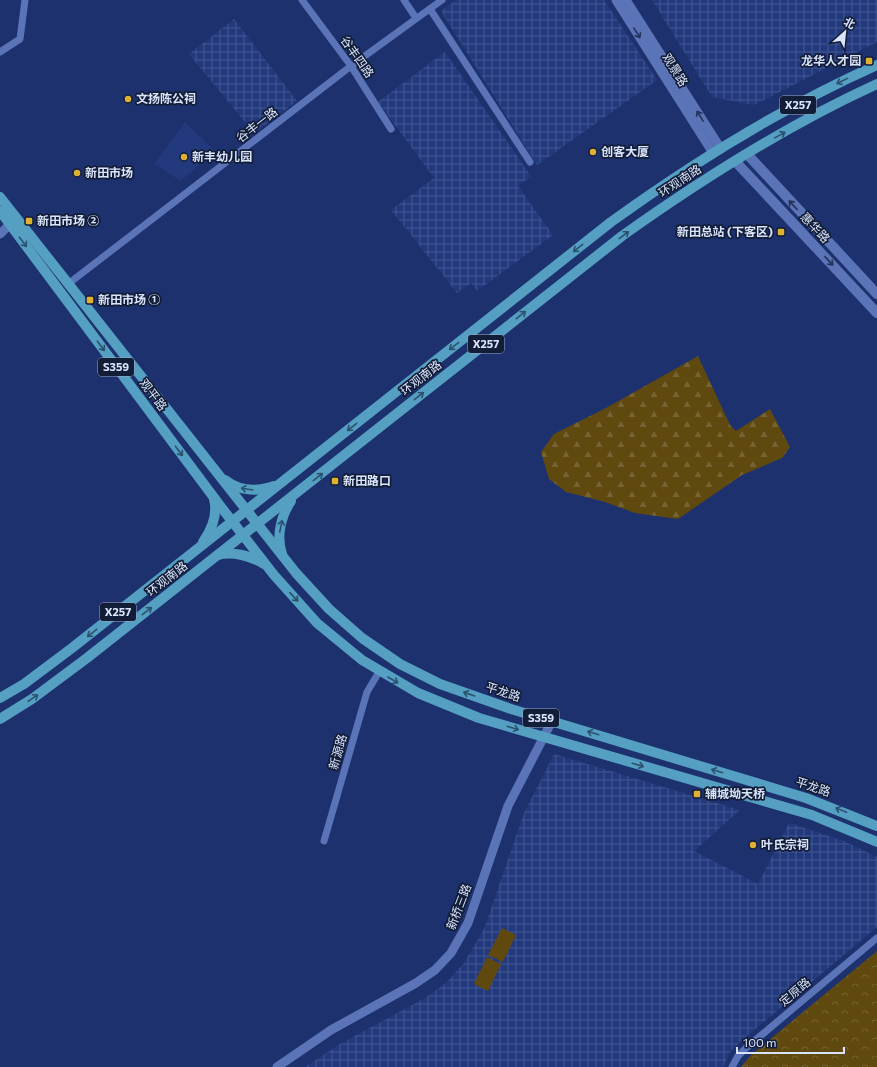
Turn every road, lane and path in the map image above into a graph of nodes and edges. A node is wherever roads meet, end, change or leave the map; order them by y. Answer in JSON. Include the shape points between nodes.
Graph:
{"nodes":[{"id":1,"x":26,"y":0,"type":"edge"},
{"id":2,"x":302,"y":0,"type":"edge"},
{"id":3,"x":404,"y":0,"type":"edge"},
{"id":4,"x":442,"y":0,"type":"edge"},
{"id":5,"x":616,"y":0,"type":"edge"},
{"id":6,"x":626,"y":0,"type":"edge"},
{"id":7,"x":430,"y":9,"type":"junction"},
{"id":8,"x":416,"y":18,"type":"junction"},
{"id":9,"x":0,"y":52,"type":"edge"},
{"id":10,"x":877,"y":65,"type":"edge"},
{"id":11,"x":351,"y":66,"type":"junction"},
{"id":12,"x":877,"y":84,"type":"edge"},
{"id":13,"x":391,"y":129,"type":"dead end"},
{"id":14,"x":717,"y":151,"type":"junction"},
{"id":15,"x":747,"y":154,"type":"junction"},
{"id":16,"x":735,"y":161,"type":"junction"},
{"id":17,"x":530,"y":162,"type":"dead end"},
{"id":18,"x":0,"y":197,"type":"edge"},
{"id":19,"x":0,"y":211,"type":"edge"},
{"id":20,"x":10,"y":224,"type":"junction"},
{"id":21,"x":0,"y":234,"type":"edge"},
{"id":22,"x":68,"y":284,"type":"junction"},
{"id":23,"x":876,"y":293,"type":"edge"},
{"id":24,"x":877,"y":313,"type":"edge"},
{"id":25,"x":218,"y":475,"type":"junction"},
{"id":26,"x":279,"y":484,"type":"junction"},
{"id":27,"x":296,"y":494,"type":"junction"},
{"id":28,"x":213,"y":497,"type":"junction"},
{"id":29,"x":246,"y":511,"type":"junction"},
{"id":30,"x":232,"y":522,"type":"junction"},
{"id":31,"x":257,"y":524,"type":"junction"},
{"id":32,"x":243,"y":536,"type":"junction"},
{"id":33,"x":196,"y":551,"type":"junction"},
{"id":34,"x":218,"y":555,"type":"junction"},
{"id":35,"x":286,"y":561,"type":"junction"},
{"id":36,"x":268,"y":568,"type":"junction"},
{"id":37,"x":379,"y":672,"type":"junction"},
{"id":38,"x":0,"y":698,"type":"edge"},
{"id":39,"x":0,"y":719,"type":"edge"},
{"id":40,"x":552,"y":721,"type":"junction"},
{"id":41,"x":543,"y":737,"type":"junction"},
{"id":42,"x":877,"y":826,"type":"edge"},
{"id":43,"x":324,"y":841,"type":"dead end"},
{"id":44,"x":877,"y":842,"type":"edge"},
{"id":45,"x":877,"y":938,"type":"edge"},
{"id":46,"x":277,"y":1067,"type":"edge"},
{"id":47,"x":732,"y":1067,"type":"edge"}],
"edges":[{"from":1,"to":9,"type":"street","via":[[20,39]]},
{"from":2,"to":11,"type":"street","name":"谷丰四路"},
{"from":3,"to":8,"type":"street"},
{"from":4,"to":7,"type":"street","name":"谷丰一路"},
{"from":5,"to":14,"type":"street","name":"观景路","one_way":true},
{"from":14,"to":6,"type":"street","name":"观景路","one_way":true},
{"from":7,"to":8,"type":"street","name":"谷丰一路"},
{"from":7,"to":17,"type":"street"},
{"from":8,"to":11,"type":"street","name":"谷丰一路"},
{"from":10,"to":14,"type":"main road","name":"环观南路","number":"X257","one_way":true,"via":[[809,98]]},
{"from":11,"to":13,"type":"street","name":"谷丰四路"},
{"from":11,"to":22,"type":"street","name":"谷丰一路"},
{"from":15,"to":12,"type":"main road","name":"环观南路","number":"X257","one_way":true,"via":[[828,108]]},
{"from":14,"to":26,"type":"main road","name":"环观南路","number":"X257","one_way":true,"via":[[611,222]]},
{"from":15,"to":16,"type":"main road","name":"环观南路","number":"X257"},
{"from":23,"to":15,"type":"main road","name":"惠华路","one_way":true},
{"from":16,"to":24,"type":"main road","name":"惠华路","one_way":true},
{"from":27,"to":16,"type":"main road","name":"环观南路","number":"X257","one_way":true,"via":[[622,236]]},
{"from":18,"to":22,"type":"main road","name":"观平路","number":"S359"},
{"from":19,"to":20,"type":"main road","name":"观平路","number":"S359"},
{"from":20,"to":21,"type":"street"},
{"from":20,"to":28,"type":"main road","name":"观平路","number":"S359","one_way":true},
{"from":22,"to":25,"type":"main road","name":"观平路","number":"S359"},
{"from":26,"to":25,"type":"main road","one_way":true,"via":[[267,489],[248,490],[237,487]]},
{"from":25,"to":29,"type":"main road","name":"观平路","number":"S359"},
{"from":26,"to":29,"type":"main road","name":"环观南路","number":"X257"},
{"from":27,"to":31,"type":"main road","name":"环观南路","number":"X257"},
{"from":35,"to":27,"type":"main road","one_way":true,"via":[[280,546],[280,529],[285,511]]},
{"from":28,"to":30,"type":"main road","name":"观平路","number":"S359"},
{"from":28,"to":33,"type":"main road","via":[[216,511],[213,522],[208,536]]},
{"from":29,"to":30,"type":"main road","name":"环观南路","number":"X257"},
{"from":29,"to":31,"type":"main road","name":"平龙路","number":"S359"},
{"from":30,"to":32,"type":"main road","name":"观平路","number":"S359"},
{"from":30,"to":33,"type":"main road","name":"环观南路","number":"X257"},
{"from":31,"to":32,"type":"main road","name":"环观南路","number":"X257"},
{"from":31,"to":35,"type":"main road","name":"平龙路","number":"S359"},
{"from":32,"to":34,"type":"main road","name":"环观南路","number":"X257"},
{"from":32,"to":36,"type":"main road","number":"S359"},
{"from":33,"to":38,"type":"main road","name":"环观南路","number":"X257","one_way":true,"via":[[44,669]]},
{"from":34,"to":36,"type":"main road","via":[[244,556],[257,560]]},
{"from":39,"to":34,"type":"main road","name":"环观南路","number":"X257","one_way":true,"via":[[57,681]]},
{"from":40,"to":35,"type":"main road","name":"平龙路","number":"S359","one_way":true,"via":[[462,692],[400,664],[346,624]]},
{"from":36,"to":37,"type":"main road","number":"S359","one_way":true,"via":[[332,636]]},
{"from":37,"to":41,"type":"main road","number":"S359","one_way":true,"via":[[438,702],[479,718]]},
{"from":37,"to":43,"type":"street","name":"新源路","via":[[367,692]]},
{"from":40,"to":41,"type":"street","name":"新桥三路"},
{"from":42,"to":40,"type":"main road","name":"平龙路","number":"S359","one_way":true,"via":[[806,798]]},
{"from":41,"to":44,"type":"main road","number":"S359","one_way":true,"via":[[812,815]]},
{"from":41,"to":46,"type":"street","name":"新桥三路","via":[[508,806],[468,923],[451,953],[435,970],[416,983],[331,1030]]},
{"from":45,"to":47,"type":"street","name":"定原路","via":[[746,1048]]}]}
